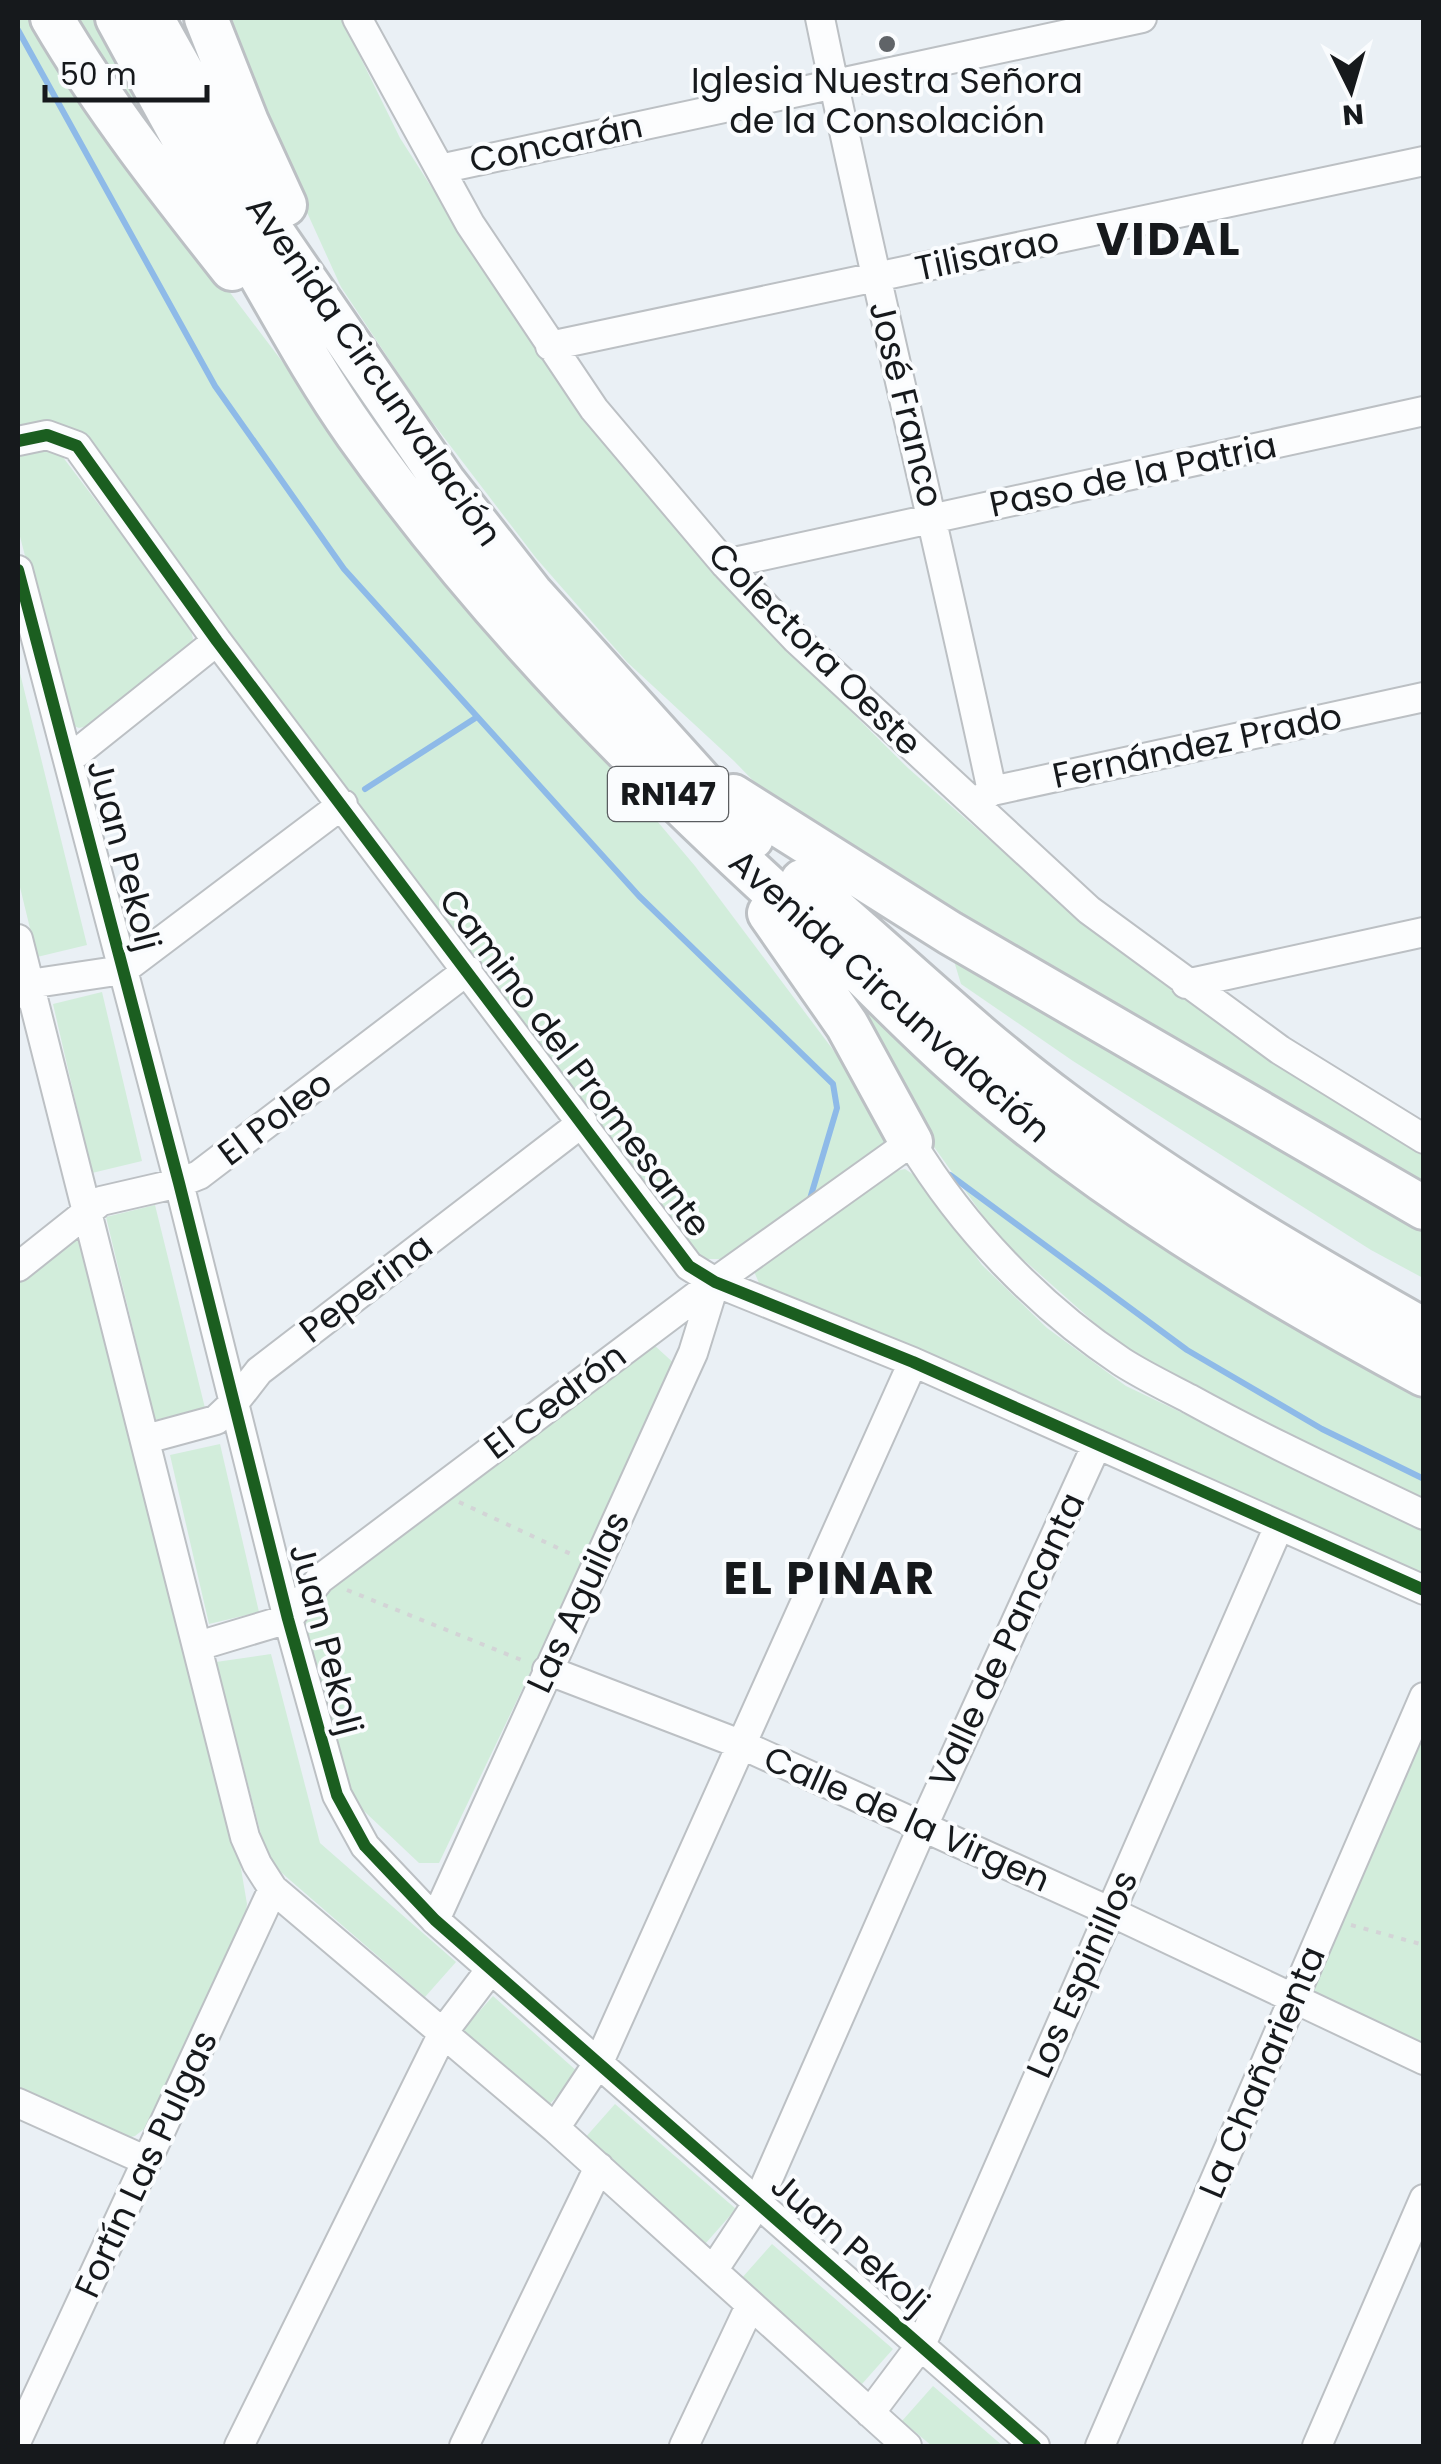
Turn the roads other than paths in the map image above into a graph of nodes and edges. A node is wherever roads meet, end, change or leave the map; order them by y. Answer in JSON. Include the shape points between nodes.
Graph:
{"nodes":[{"id":1,"x":52,"y":18,"type":"edge"},
{"id":2,"x":116,"y":18,"type":"edge"},
{"id":3,"x":152,"y":18,"type":"edge"},
{"id":4,"x":206,"y":18,"type":"edge"},
{"id":5,"x":357,"y":18,"type":"edge"},
{"id":6,"x":820,"y":18,"type":"edge"},
{"id":7,"x":1142,"y":18,"type":"edge"},
{"id":8,"x":834,"y":83,"type":"junction"},
{"id":9,"x":1424,"y":162,"type":"edge"},
{"id":10,"x":440,"y":168,"type":"junction"},
{"id":11,"x":875,"y":278,"type":"junction"},
{"id":12,"x":550,"y":346,"type":"junction"},
{"id":13,"x":349,"y":347,"type":"junction"},
{"id":14,"x":317,"y":376,"type":"junction"},
{"id":15,"x":1424,"y":411,"type":"edge"},
{"id":16,"x":18,"y":441,"type":"edge"},
{"id":17,"x":934,"y":519,"type":"junction"},
{"id":18,"x":726,"y":564,"type":"junction"},
{"id":19,"x":18,"y":570,"type":"edge"},
{"id":20,"x":217,"y":642,"type":"junction"},
{"id":21,"x":1424,"y":697,"type":"edge"},
{"id":22,"x":68,"y":760,"type":"junction"},
{"id":23,"x":658,"y":761,"type":"junction"},
{"id":24,"x":983,"y":798,"type":"junction"},
{"id":25,"x":343,"y":804,"type":"junction"},
{"id":26,"x":1424,"y":932,"type":"edge"},
{"id":27,"x":18,"y":939,"type":"edge"},
{"id":28,"x":123,"y":970,"type":"junction"},
{"id":29,"x":468,"y":970,"type":"junction"},
{"id":30,"x":1186,"y":984,"type":"junction"},
{"id":31,"x":23,"y":989,"type":"edge"},
{"id":32,"x":583,"y":1122,"type":"junction"},
{"id":33,"x":1424,"y":1139,"type":"edge"},
{"id":34,"x":911,"y":1142,"type":"junction"},
{"id":35,"x":179,"y":1183,"type":"junction"},
{"id":36,"x":1424,"y":1208,"type":"edge"},
{"id":37,"x":87,"y":1209,"type":"junction"},
{"id":38,"x":18,"y":1267,"type":"edge"},
{"id":39,"x":715,"y":1282,"type":"junction"},
{"id":40,"x":1424,"y":1330,"type":"edge"},
{"id":41,"x":913,"y":1362,"type":"junction"},
{"id":42,"x":1424,"y":1375,"type":"edge"},
{"id":43,"x":234,"y":1403,"type":"junction"},
{"id":44,"x":146,"y":1439,"type":"junction"},
{"id":45,"x":1097,"y":1444,"type":"junction"},
{"id":46,"x":1424,"y":1514,"type":"edge"},
{"id":47,"x":1279,"y":1526,"type":"junction"},
{"id":48,"x":1424,"y":1590,"type":"edge"},
{"id":49,"x":288,"y":1619,"type":"junction"},
{"id":50,"x":198,"y":1646,"type":"junction"},
{"id":51,"x":547,"y":1670,"type":"junction"},
{"id":52,"x":1424,"y":1697,"type":"edge"},
{"id":53,"x":740,"y":1744,"type":"junction"},
{"id":54,"x":923,"y":1826,"type":"junction"},
{"id":55,"x":273,"y":1889,"type":"junction"},
{"id":56,"x":1110,"y":1911,"type":"junction"},
{"id":57,"x":435,"y":1920,"type":"junction"},
{"id":58,"x":492,"y":1969,"type":"junction"},
{"id":59,"x":1293,"y":1998,"type":"junction"},
{"id":60,"x":444,"y":2031,"type":"junction"},
{"id":61,"x":1424,"y":2060,"type":"edge"},
{"id":62,"x":600,"y":2062,"type":"junction"},
{"id":63,"x":18,"y":2103,"type":"edge"},
{"id":64,"x":555,"y":2128,"type":"junction"},
{"id":65,"x":147,"y":2162,"type":"junction"},
{"id":66,"x":599,"y":2167,"type":"junction"},
{"id":67,"x":1424,"y":2199,"type":"edge"},
{"id":68,"x":757,"y":2204,"type":"junction"},
{"id":69,"x":714,"y":2269,"type":"junction"},
{"id":70,"x":750,"y":2306,"type":"junction"},
{"id":71,"x":921,"y":2345,"type":"junction"},
{"id":72,"x":870,"y":2413,"type":"junction"},
{"id":73,"x":18,"y":2438,"type":"edge"},
{"id":74,"x":239,"y":2446,"type":"edge"},
{"id":75,"x":464,"y":2446,"type":"edge"},
{"id":76,"x":684,"y":2446,"type":"edge"},
{"id":77,"x":906,"y":2446,"type":"edge"},
{"id":78,"x":1034,"y":2446,"type":"edge"},
{"id":79,"x":1100,"y":2446,"type":"edge"},
{"id":80,"x":1317,"y":2446,"type":"edge"}],
"edges":[{"from":1,"to":14,"type":"highway","via":[[169,191]]},
{"from":2,"to":14,"type":"highway","name":"Avenida Circunvalación","number":"RN147"},
{"from":3,"to":13,"type":"highway","name":"Avenida Circunvalación","number":"RN147","via":[[269,228]]},
{"from":4,"to":13,"type":"highway"},
{"from":5,"to":10,"type":"street","name":"Colectora Oeste"},
{"from":6,"to":8,"type":"street","name":"José Franco"},
{"from":7,"to":8,"type":"street","name":"Concarán"},
{"from":8,"to":10,"type":"street","name":"Concarán"},
{"from":8,"to":11,"type":"street","name":"José Franco"},
{"from":9,"to":11,"type":"street","name":"Tilisarao"},
{"from":10,"to":12,"type":"street","name":"Colectora Oeste"},
{"from":11,"to":12,"type":"street","name":"Tilisarao"},
{"from":11,"to":17,"type":"street","name":"José Franco"},
{"from":12,"to":18,"type":"street","name":"Colectora Oeste","via":[[594,410]]},
{"from":13,"to":23,"type":"highway","name":"Avenida Circunvalación","number":"RN147"},
{"from":14,"to":23,"type":"highway","name":"Avenida Circunvalación","number":"RN147","via":[[436,542],[535,656]]},
{"from":15,"to":17,"type":"street","name":"Paso de la Patria"},
{"from":16,"to":20,"type":"street","name":"Camino del Promesante","via":[[48,434],[76,446]]},
{"from":17,"to":18,"type":"street","name":"Paso de la Patria"},
{"from":17,"to":24,"type":"street","name":"José Franco"},
{"from":18,"to":24,"type":"street","name":"Colectora Oeste","via":[[796,639]]},
{"from":19,"to":22,"type":"street","name":"Juan Pekolj"},
{"from":20,"to":22,"type":"street"},
{"from":20,"to":25,"type":"street","name":"Camino del Promesante"},
{"from":21,"to":24,"type":"street","name":"Fernández Prado"},
{"from":22,"to":28,"type":"street","name":"Juan Pekolj"},
{"from":23,"to":34,"type":"highway","via":[[810,969]]},
{"from":23,"to":36,"type":"highway"},
{"from":23,"to":40,"type":"highway","name":"Avenida Circunvalación","number":"RN147","via":[[1063,1104],[1302,1261]]},
{"from":23,"to":42,"type":"highway","name":"Avenida Circunvalación","number":"RN147","via":[[960,1068],[1019,1116],[1269,1288]]},
{"from":24,"to":30,"type":"street","name":"Colectora Oeste","via":[[1089,910]]},
{"from":25,"to":28,"type":"street"},
{"from":25,"to":29,"type":"street","name":"Camino del Promesante"},
{"from":26,"to":30,"type":"street"},
{"from":27,"to":31,"type":"street"},
{"from":28,"to":31,"type":"street"},
{"from":28,"to":35,"type":"street","name":"Juan Pekolj"},
{"from":29,"to":32,"type":"street","name":"Camino del Promesante"},
{"from":29,"to":35,"type":"street","name":"El Poleo","via":[[200,1175]]},
{"from":30,"to":33,"type":"street","name":"Colectora Oeste"},
{"from":31,"to":37,"type":"street"},
{"from":32,"to":39,"type":"street","name":"Camino del Promesante","via":[[689,1266]]},
{"from":32,"to":43,"type":"street","name":"Peperina","via":[[259,1370]]},
{"from":34,"to":39,"type":"street","name":"El Cedrón"},
{"from":34,"to":46,"type":"street","via":[[1002,1260],[1122,1362]]},
{"from":35,"to":37,"type":"street","name":"El Poleo"},
{"from":35,"to":43,"type":"street","name":"Juan Pekolj"},
{"from":37,"to":38,"type":"street","name":"El Poleo"},
{"from":37,"to":44,"type":"street"},
{"from":39,"to":41,"type":"street","name":"Camino del Promesante"},
{"from":39,"to":49,"type":"street","name":"El Cedrón","via":[[320,1579]]},
{"from":39,"to":51,"type":"street","name":"Las Aguilas","via":[[700,1339]]},
{"from":41,"to":45,"type":"street","name":"Camino del Promesante"},
{"from":41,"to":53,"type":"street"},
{"from":43,"to":44,"type":"street","name":"Peperina","via":[[216,1420]]},
{"from":43,"to":49,"type":"street","name":"Juan Pekolj"},
{"from":44,"to":50,"type":"street"},
{"from":45,"to":47,"type":"street","name":"Camino del Promesante"},
{"from":45,"to":54,"type":"street","name":"Valle de Pancanta"},
{"from":47,"to":48,"type":"street","name":"Camino del Promesante"},
{"from":47,"to":56,"type":"street","name":"Los Espinillos"},
{"from":49,"to":50,"type":"street"},
{"from":49,"to":57,"type":"street","name":"Juan Pekolj","via":[[336,1794],[351,1825]]},
{"from":50,"to":55,"type":"street","via":[[245,1838]]},
{"from":51,"to":53,"type":"street","name":"Calle de la Virgen"},
{"from":51,"to":57,"type":"street","name":"Las Aguilas"},
{"from":52,"to":59,"type":"street","name":"La Chañarienta"},
{"from":53,"to":54,"type":"street","name":"Calle de la Virgen"},
{"from":53,"to":62,"type":"street"},
{"from":54,"to":56,"type":"street","name":"Calle de la Virgen"},
{"from":54,"to":68,"type":"street","name":"Valle de Pancanta"},
{"from":55,"to":60,"type":"street"},
{"from":55,"to":65,"type":"street","name":"Fortín Las Pulgas"},
{"from":56,"to":59,"type":"street","name":"Calle de la Virgen"},
{"from":56,"to":71,"type":"street","name":"Los Espinillos"},
{"from":57,"to":58,"type":"street","name":"Juan Pekolj"},
{"from":58,"to":60,"type":"street"},
{"from":58,"to":62,"type":"street","name":"Juan Pekolj"},
{"from":59,"to":61,"type":"street","name":"Calle de la Virgen"},
{"from":59,"to":79,"type":"street","name":"La Chañarienta"},
{"from":60,"to":64,"type":"street"},
{"from":60,"to":74,"type":"street"},
{"from":62,"to":64,"type":"street"},
{"from":62,"to":68,"type":"street","name":"Juan Pekolj"},
{"from":63,"to":65,"type":"street"},
{"from":64,"to":66,"type":"street"},
{"from":65,"to":73,"type":"street","name":"Fortín Las Pulgas"},
{"from":66,"to":69,"type":"street"},
{"from":66,"to":75,"type":"street"},
{"from":67,"to":80,"type":"street"},
{"from":68,"to":69,"type":"street","name":"Valle de Pancanta"},
{"from":68,"to":71,"type":"street","name":"Juan Pekolj"},
{"from":69,"to":70,"type":"street"},
{"from":70,"to":72,"type":"street"},
{"from":70,"to":76,"type":"street"},
{"from":71,"to":72,"type":"street","name":"Los Espinillos"},
{"from":71,"to":78,"type":"street","name":"Juan Pekolj"},
{"from":72,"to":77,"type":"street"}]}
